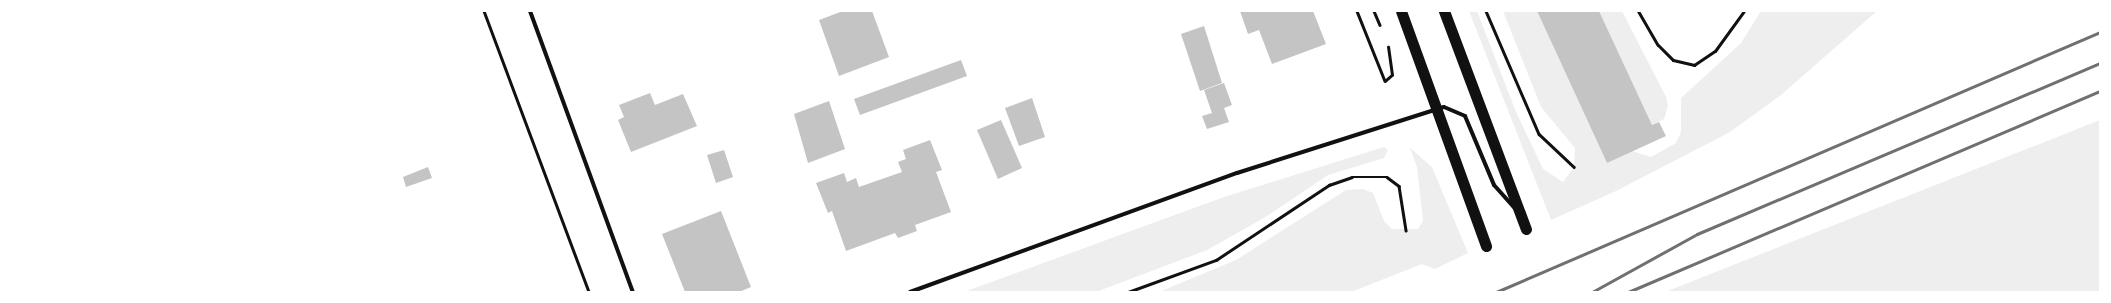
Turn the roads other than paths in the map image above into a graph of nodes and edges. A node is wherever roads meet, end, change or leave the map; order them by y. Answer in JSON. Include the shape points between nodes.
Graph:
{"nodes":[{"id":1,"x":530,"y":11,"type":"edge"},
{"id":2,"x":1401,"y":11,"type":"edge"},
{"id":3,"x":1444,"y":11,"type":"edge"},
{"id":4,"x":1638,"y":11,"type":"edge"},
{"id":5,"x":1744,"y":11,"type":"edge"},
{"id":6,"x":1436,"y":109,"type":"junction"},
{"id":7,"x":1519,"y":213,"type":"junction"},
{"id":8,"x":1526,"y":229,"type":"dead end"},
{"id":9,"x":1486,"y":246,"type":"dead end"},
{"id":10,"x":633,"y":292,"type":"edge"},
{"id":11,"x":910,"y":292,"type":"edge"}],
"edges":[{"from":1,"to":10,"type":"street"},
{"from":2,"to":6,"type":"highway"},
{"from":3,"to":7,"type":"highway"},
{"from":4,"to":5,"type":"lane","via":[[1658,45],[1673,60],[1694,65],[1715,51]]},
{"from":6,"to":7,"type":"street","via":[[1457,109],[1465,116],[1494,185]]},
{"from":6,"to":9,"type":"highway"},
{"from":6,"to":11,"type":"street","via":[[1237,173]]},
{"from":7,"to":8,"type":"highway"}]}
